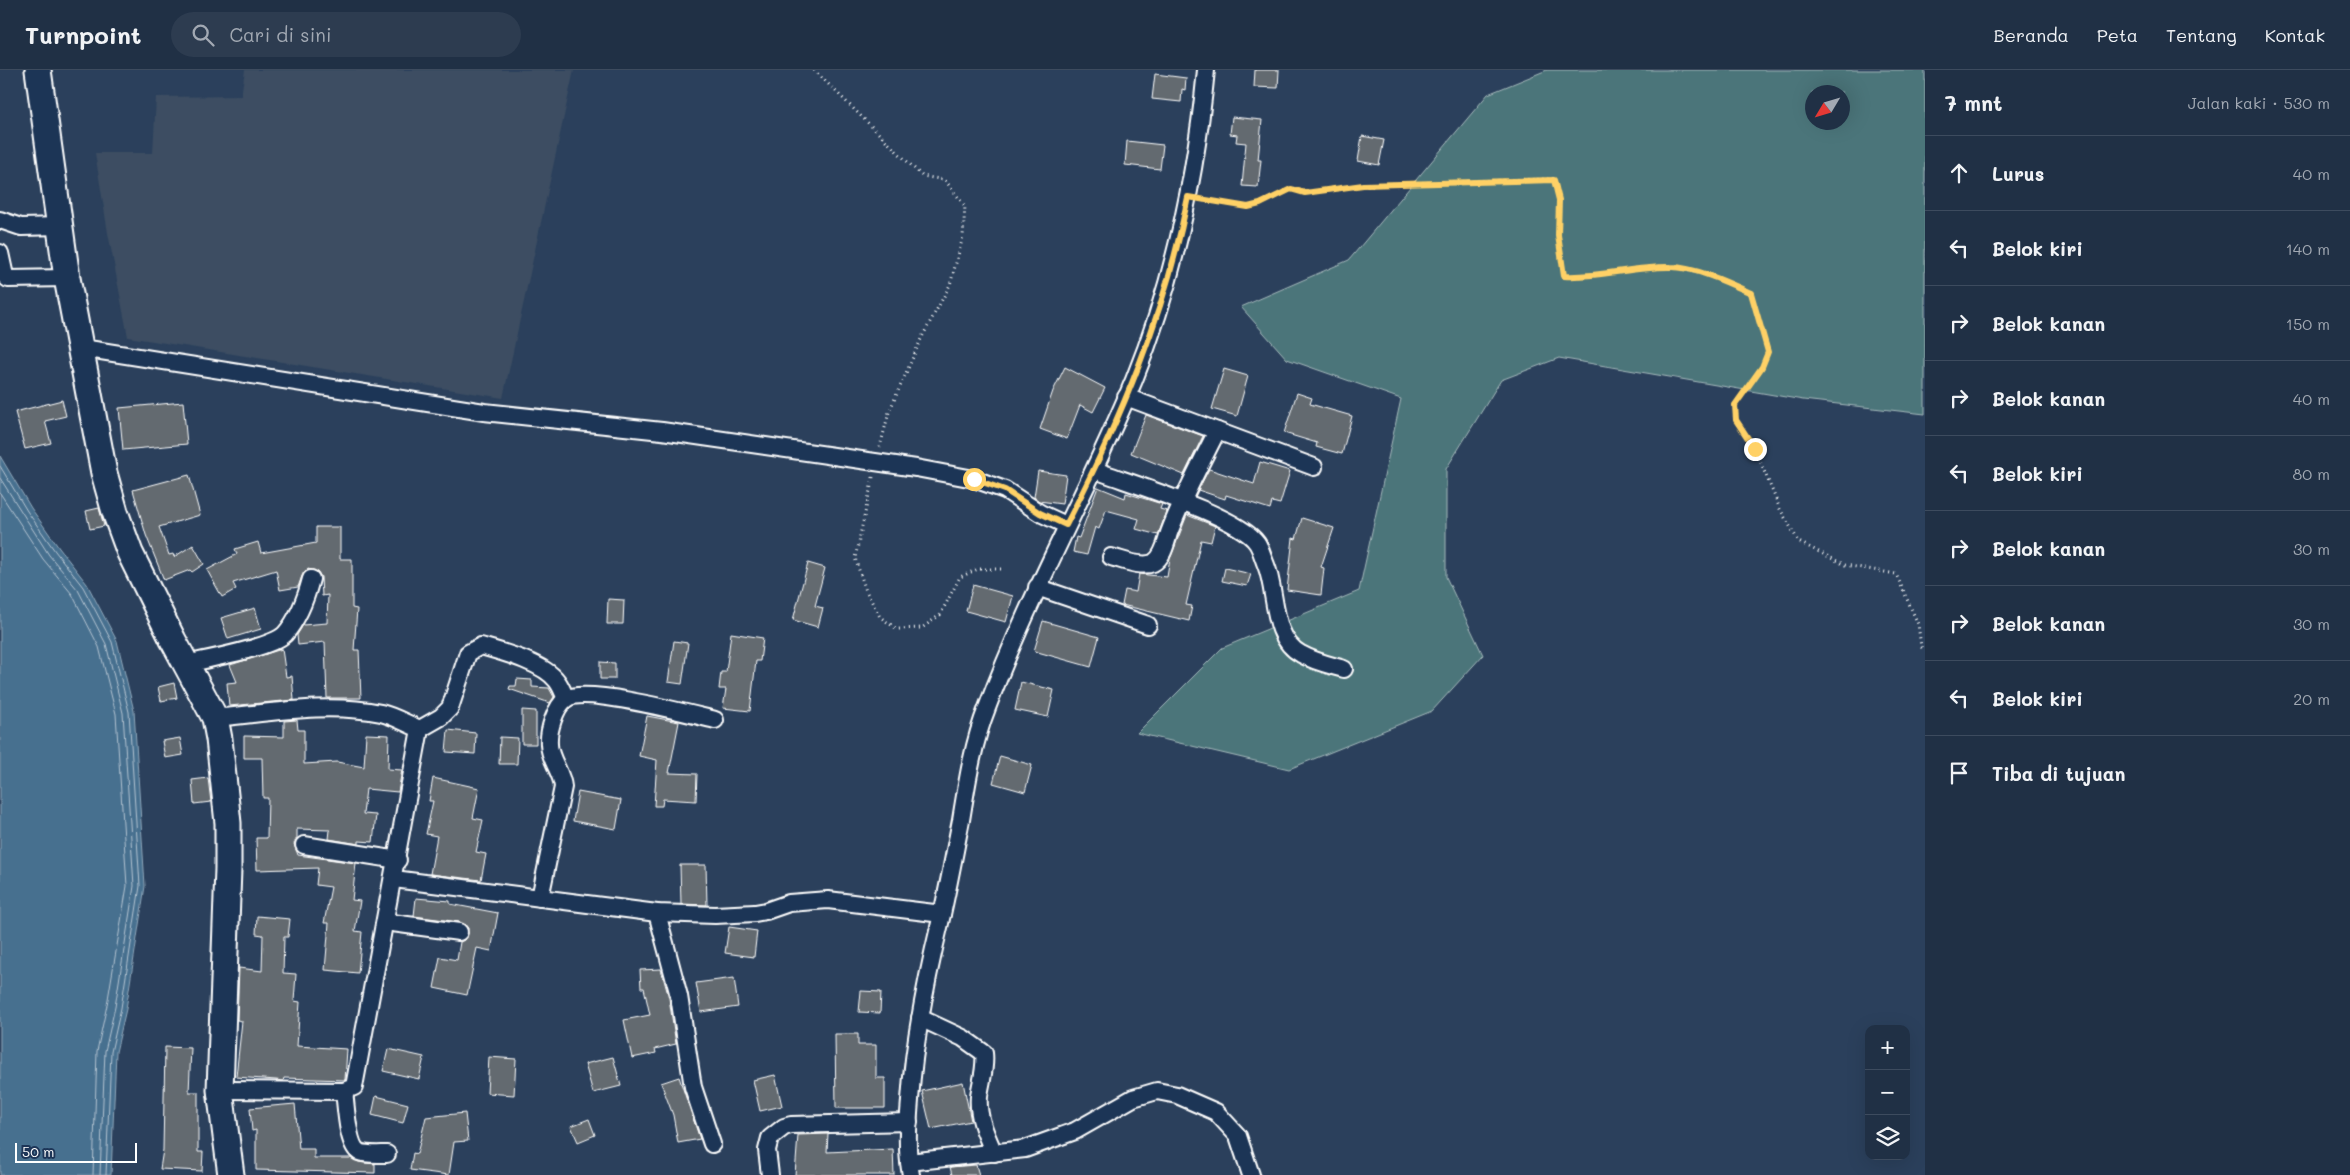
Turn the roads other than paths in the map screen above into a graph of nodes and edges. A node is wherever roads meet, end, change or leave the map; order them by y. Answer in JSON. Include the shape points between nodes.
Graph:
{"nodes":[{"id":1,"x":38,"y":70,"type":"edge"},
{"id":2,"x":1206,"y":70,"type":"edge"},
{"id":3,"x":0,"y":220,"type":"edge"},
{"id":4,"x":60,"y":226,"type":"junction"},
{"id":5,"x":0,"y":253,"type":"edge"},
{"id":6,"x":67,"y":278,"type":"junction"},
{"id":7,"x":82,"y":348,"type":"junction"},
{"id":8,"x":1126,"y":397,"type":"junction"},
{"id":9,"x":1217,"y":431,"type":"junction"},
{"id":10,"x":1314,"y":467,"type":"dead end"},
{"id":11,"x":1094,"y":470,"type":"junction"},
{"id":12,"x":1182,"y":502,"type":"junction"},
{"id":13,"x":1066,"y":525,"type":"junction"},
{"id":14,"x":1112,"y":557,"type":"dead end"},
{"id":15,"x":311,"y":579,"type":"dead end"},
{"id":16,"x":1037,"y":587,"type":"junction"},
{"id":17,"x":1148,"y":625,"type":"dead end"},
{"id":18,"x":186,"y":664,"type":"junction"},
{"id":19,"x":1344,"y":669,"type":"dead end"},
{"id":20,"x":566,"y":698,"type":"junction"},
{"id":21,"x":215,"y":718,"type":"junction"},
{"id":22,"x":715,"y":720,"type":"dead end"},
{"id":23,"x":420,"y":729,"type":"junction"},
{"id":24,"x":304,"y":845,"type":"dead end"},
{"id":25,"x":398,"y":860,"type":"junction"},
{"id":26,"x":394,"y":879,"type":"junction"},
{"id":27,"x":540,"y":898,"type":"junction"},
{"id":28,"x":657,"y":913,"type":"junction"},
{"id":29,"x":942,"y":914,"type":"junction"},
{"id":30,"x":385,"y":922,"type":"junction"},
{"id":31,"x":459,"y":932,"type":"dead end"},
{"id":32,"x":920,"y":1018,"type":"junction"},
{"id":33,"x":220,"y":1090,"type":"junction"},
{"id":34,"x":344,"y":1091,"type":"junction"},
{"id":35,"x":908,"y":1122,"type":"junction"},
{"id":36,"x":712,"y":1144,"type":"dead end"},
{"id":37,"x":994,"y":1153,"type":"junction"},
{"id":38,"x":387,"y":1154,"type":"dead end"},
{"id":39,"x":910,"y":1168,"type":"edge"},
{"id":40,"x":231,"y":1175,"type":"edge"},
{"id":41,"x":770,"y":1175,"type":"edge"},
{"id":42,"x":1252,"y":1175,"type":"edge"}],
"edges":[{"from":1,"to":4,"type":"highway"},
{"from":2,"to":8,"type":"street","via":[[1202,117],[1179,244],[1157,318]]},
{"from":3,"to":4,"type":"street","via":[[21,227]]},
{"from":4,"to":6,"type":"highway"},
{"from":5,"to":6,"type":"street","via":[[8,279]]},
{"from":6,"to":7,"type":"highway"},
{"from":7,"to":13,"type":"street","via":[[484,412],[662,431],[877,461],[974,479],[1005,490],[1040,513]]},
{"from":7,"to":18,"type":"highway","via":[[104,473],[115,512],[130,553]]},
{"from":8,"to":9,"type":"street"},
{"from":8,"to":11,"type":"street"},
{"from":9,"to":10,"type":"street"},
{"from":9,"to":12,"type":"street"},
{"from":11,"to":12,"type":"street"},
{"from":11,"to":13,"type":"street"},
{"from":12,"to":14,"type":"street","via":[[1161,555],[1155,562],[1140,565]]},
{"from":12,"to":19,"type":"street","via":[[1237,526],[1258,543],[1270,576],[1286,642],[1315,661]]},
{"from":13,"to":16,"type":"street"},
{"from":15,"to":18,"type":"street","via":[[306,597],[284,635],[266,644]]},
{"from":16,"to":17,"type":"street"},
{"from":16,"to":29,"type":"street","via":[[985,711],[975,746]]},
{"from":18,"to":21,"type":"highway"},
{"from":20,"to":22,"type":"street","via":[[583,695],[618,699]]},
{"from":20,"to":23,"type":"street","via":[[556,679],[538,666],[513,654],[481,646],[468,653],[446,712]]},
{"from":20,"to":27,"type":"street","via":[[557,709],[549,739],[564,787]]},
{"from":21,"to":23,"type":"street","via":[[317,707],[344,708],[382,714]]},
{"from":21,"to":33,"type":"highway","via":[[228,823]]},
{"from":23,"to":25,"type":"street"},
{"from":24,"to":25,"type":"street"},
{"from":25,"to":26,"type":"street"},
{"from":26,"to":27,"type":"street"},
{"from":26,"to":30,"type":"street"},
{"from":27,"to":28,"type":"street"},
{"from":28,"to":29,"type":"street","via":[[755,913],[789,902],[828,900]]},
{"from":28,"to":36,"type":"street","via":[[679,996],[693,1087]]},
{"from":29,"to":32,"type":"street"},
{"from":30,"to":31,"type":"street"},
{"from":30,"to":34,"type":"street","via":[[354,1087]]},
{"from":32,"to":35,"type":"street","via":[[913,1051]]},
{"from":32,"to":37,"type":"street","via":[[975,1044],[984,1053],[979,1110]]},
{"from":33,"to":34,"type":"street"},
{"from":33,"to":40,"type":"highway"},
{"from":34,"to":38,"type":"street","via":[[355,1148],[360,1153]]},
{"from":35,"to":39,"type":"street"},
{"from":35,"to":41,"type":"street","via":[[817,1123],[784,1127],[770,1138],[767,1150]]},
{"from":37,"to":39,"type":"street"},
{"from":37,"to":42,"type":"street","via":[[1025,1149],[1075,1131],[1134,1098],[1157,1091],[1177,1095],[1216,1112],[1238,1136]]}]}
